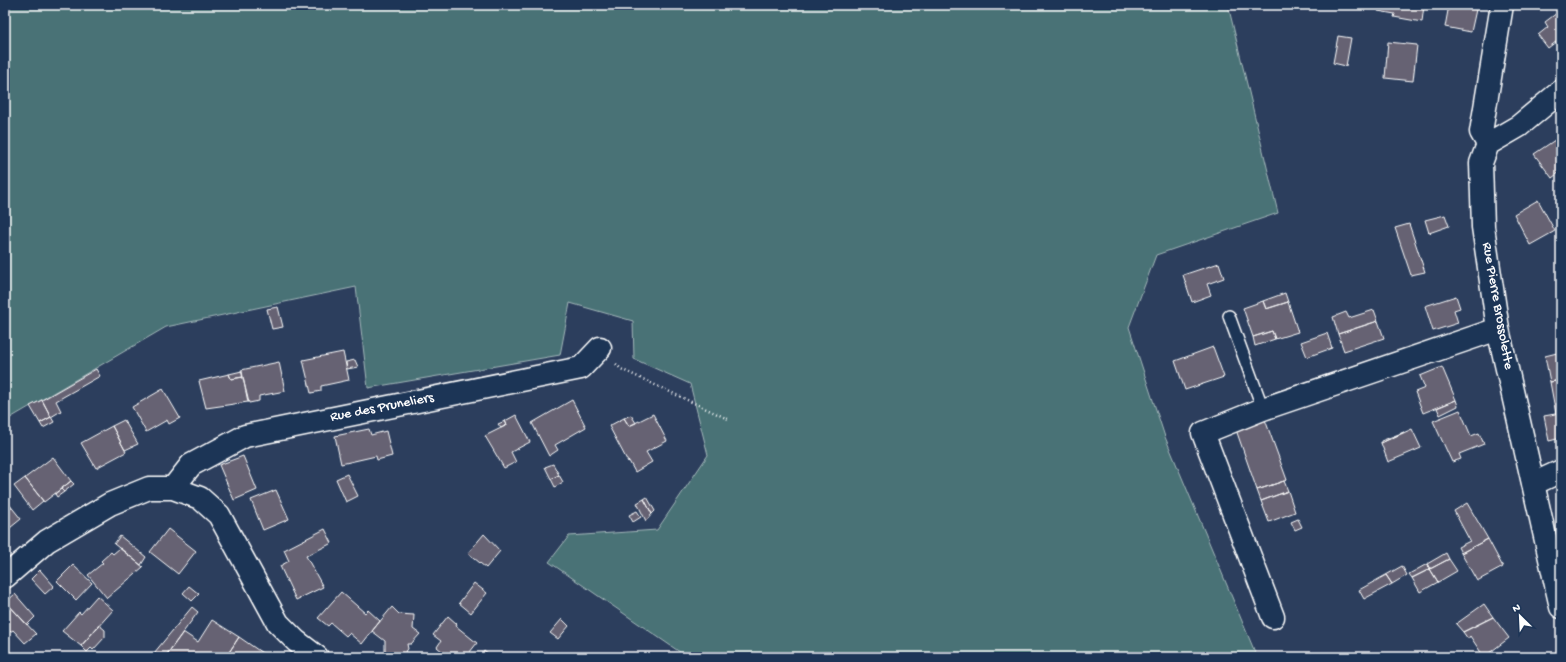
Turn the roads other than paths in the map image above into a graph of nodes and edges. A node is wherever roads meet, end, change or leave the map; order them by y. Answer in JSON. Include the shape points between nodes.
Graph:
{"nodes":[{"id":1,"x":1502,"y":5,"type":"edge"},
{"id":2,"x":1561,"y":91,"type":"edge"},
{"id":3,"x":1488,"y":144,"type":"junction"},
{"id":4,"x":1228,"y":316,"type":"dead end"},
{"id":5,"x":1498,"y":329,"type":"junction"},
{"id":6,"x":600,"y":348,"type":"road end"},
{"id":7,"x":1263,"y":409,"type":"junction"},
{"id":8,"x":1561,"y":471,"type":"edge"},
{"id":9,"x":1533,"y":484,"type":"junction"},
{"id":10,"x":173,"y":488,"type":"junction"},
{"id":11,"x":5,"y":577,"type":"edge"},
{"id":12,"x":1561,"y":607,"type":"edge"},
{"id":13,"x":1273,"y":617,"type":"dead end"},
{"id":14,"x":317,"y":657,"type":"edge"}],
"edges":[{"from":1,"to":3,"type":"street","via":[[1482,132]]},
{"from":2,"to":3,"type":"street","via":[[1519,126]]},
{"from":3,"to":5,"type":"street","name":"Rue Pierre Brossolette","via":[[1481,163],[1483,227]]},
{"from":4,"to":7,"type":"lane"},
{"from":5,"to":7,"type":"street"},
{"from":5,"to":9,"type":"street","name":"Rue Pierre Brossolette"},
{"from":6,"to":10,"type":"street","name":"Rue des Pruneliers","via":[[581,368],[245,436],[190,465]]},
{"from":7,"to":13,"type":"street","via":[[1203,433]]},
{"from":8,"to":9,"type":"street"},
{"from":9,"to":12,"type":"street","name":"Rue Pierre Brossolette"},
{"from":10,"to":11,"type":"street","via":[[149,488],[110,504],[46,541]]},
{"from":10,"to":14,"type":"street","via":[[200,498],[219,515],[278,623]]}]}
